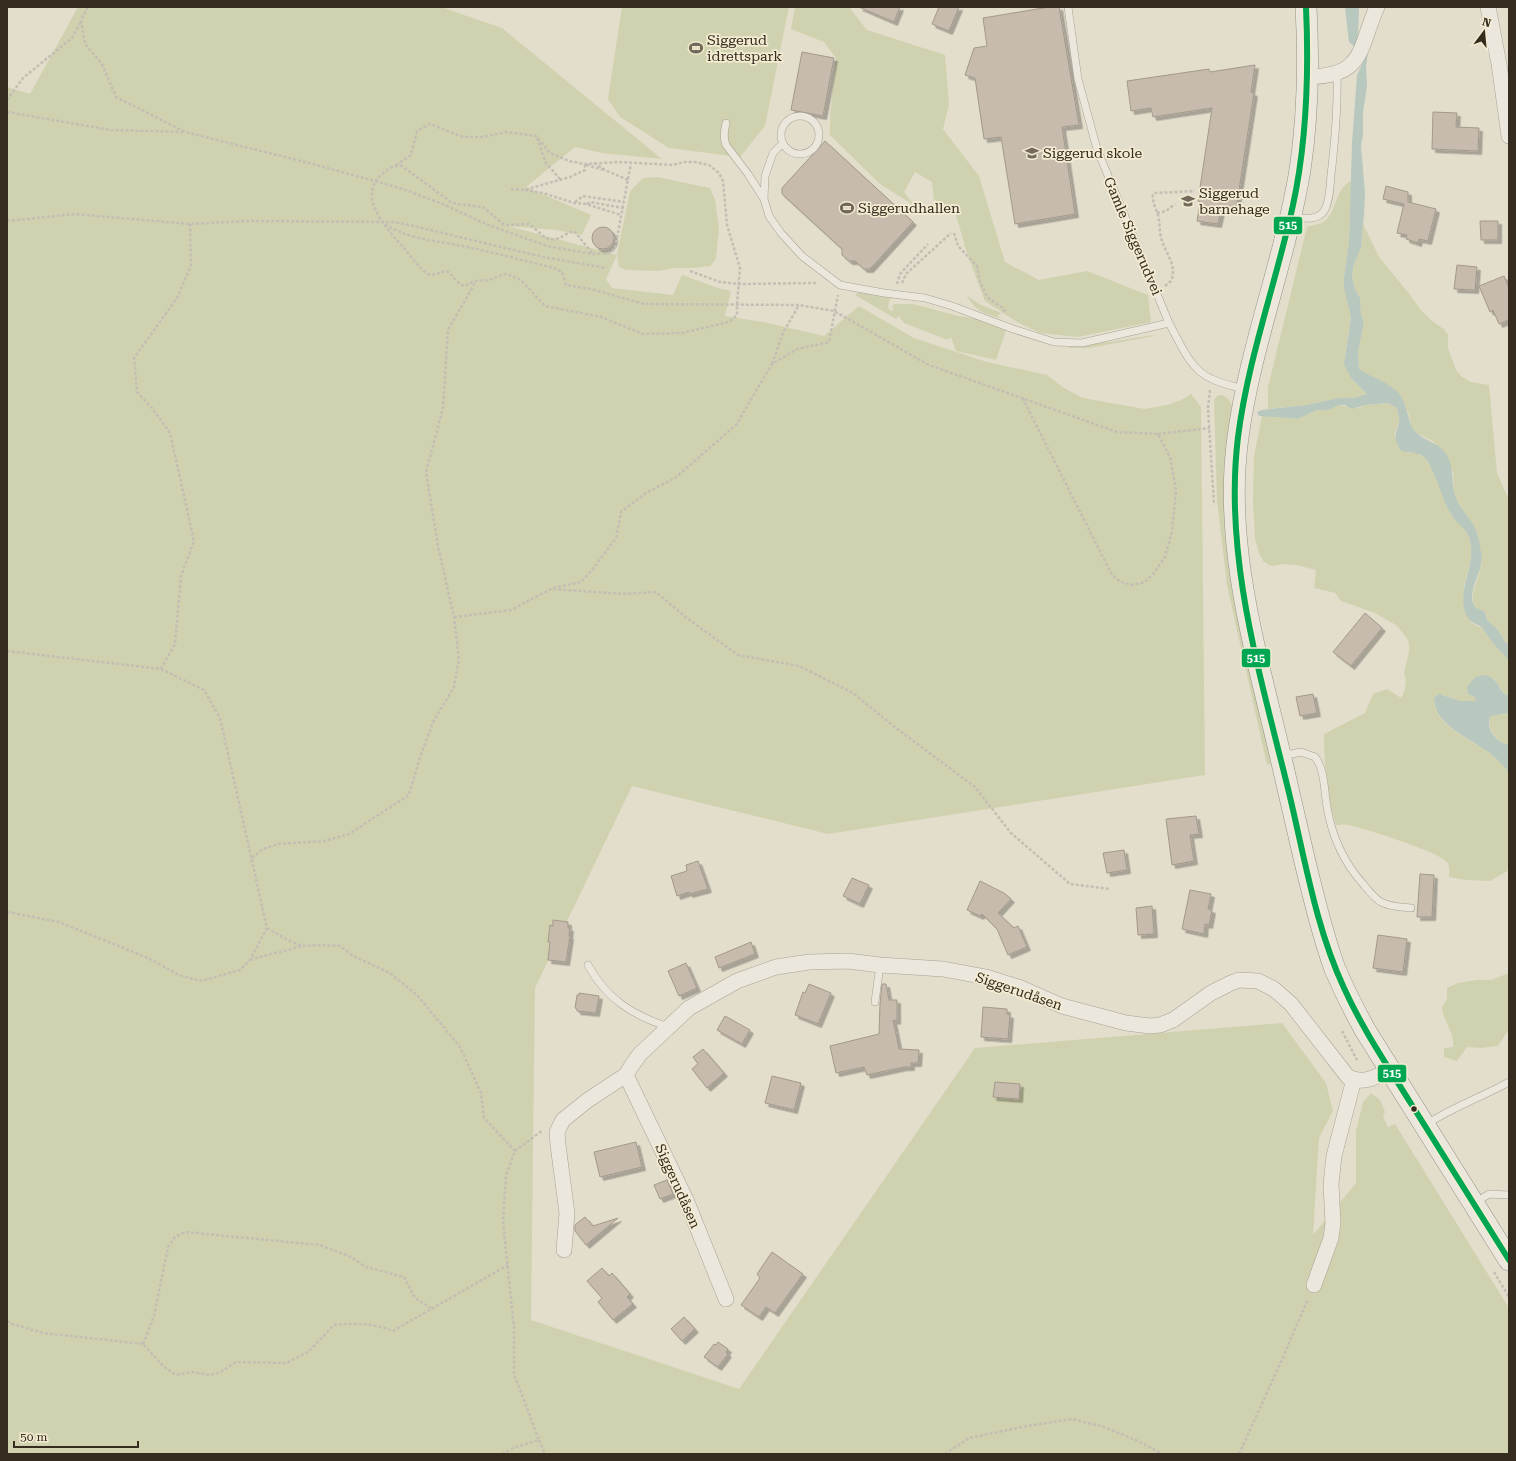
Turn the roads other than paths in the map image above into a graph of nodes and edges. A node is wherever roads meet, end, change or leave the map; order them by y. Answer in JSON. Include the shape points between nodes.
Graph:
{"nodes":[{"id":1,"x":1068,"y":7,"type":"edge"},
{"id":2,"x":1306,"y":7,"type":"edge"},
{"id":3,"x":1377,"y":7,"type":"edge"},
{"id":4,"x":1488,"y":7,"type":"edge"},
{"id":5,"x":1337,"y":73,"type":"junction"},
{"id":6,"x":1307,"y":77,"type":"junction"},
{"id":7,"x":726,"y":123,"type":"dead end"},
{"id":8,"x":1509,"y":136,"type":"edge"},
{"id":9,"x":783,"y":143,"type":"junction"},
{"id":10,"x":764,"y":199,"type":"junction"},
{"id":11,"x":1290,"y":217,"type":"junction"},
{"id":12,"x":1169,"y":324,"type":"junction"},
{"id":13,"x":1246,"y":390,"type":"junction"},
{"id":14,"x":1280,"y":756,"type":"junction"},
{"id":15,"x":1411,"y":908,"type":"dead end"},
{"id":16,"x":588,"y":965,"type":"dead end"},
{"id":17,"x":880,"y":965,"type":"junction"},
{"id":18,"x":875,"y":1002,"type":"dead end"},
{"id":19,"x":668,"y":1027,"type":"junction"},
{"id":20,"x":1390,"y":1069,"type":"junction"},
{"id":21,"x":626,"y":1075,"type":"junction"},
{"id":22,"x":1354,"y":1079,"type":"junction"},
{"id":23,"x":1509,"y":1082,"type":"edge"},
{"id":24,"x":1425,"y":1125,"type":"junction"},
{"id":25,"x":1509,"y":1195,"type":"edge"},
{"id":26,"x":1474,"y":1203,"type":"junction"},
{"id":27,"x":564,"y":1250,"type":"dead end"},
{"id":28,"x":1509,"y":1260,"type":"edge"},
{"id":29,"x":1314,"y":1285,"type":"road end"},
{"id":30,"x":726,"y":1299,"type":"dead end"}],
"edges":[{"from":1,"to":12,"type":"lane","name":"Gamle Siggerudvei","via":[[1078,79],[1097,149]]},
{"from":2,"to":6,"type":"main road"},
{"from":3,"to":5,"type":"street","via":[[1357,57],[1349,66]]},
{"from":4,"to":8,"type":"street"},
{"from":5,"to":6,"type":"street"},
{"from":5,"to":11,"type":"lane","via":[[1336,130],[1326,205],[1324,211],[1315,217]]},
{"from":6,"to":11,"type":"main road","via":[[1302,154]]},
{"from":7,"to":10,"type":"lane","via":[[726,145]]},
{"from":9,"to":9,"type":"lane","via":[[791,152],[804,154],[815,147],[818,141],[818,128],[805,117],[790,119],[781,132]]},
{"from":9,"to":10,"type":"lane","via":[[773,153],[765,176]]},
{"from":10,"to":12,"type":"lane","via":[[769,216],[781,233],[802,256],[840,284],[932,300],[1054,342],[1082,343]]},
{"from":11,"to":13,"type":"main road"},
{"from":12,"to":13,"type":"lane","name":"Gamle Siggerudvei","via":[[1195,367],[1210,379]]},
{"from":13,"to":14,"type":"main road","via":[[1236,455],[1236,529],[1245,597]]},
{"from":14,"to":15,"type":"lane","via":[[1301,752],[1315,757],[1321,768],[1333,835],[1349,868],[1382,902]]},
{"from":14,"to":20,"type":"main road","via":[[1330,955],[1356,1014]]},
{"from":16,"to":19,"type":"lane","via":[[594,978],[612,998],[644,1018]]},
{"from":17,"to":18,"type":"lane"},
{"from":17,"to":19,"type":"street","name":"Siggerudåsen","via":[[848,961],[808,962],[776,967],[737,982],[689,1008]]},
{"from":17,"to":22,"type":"street","name":"Siggerudåsen","via":[[943,969],[986,977],[1021,988],[1062,1006],[1126,1023],[1150,1026],[1173,1020],[1211,993],[1231,983],[1239,980],[1258,981],[1274,989],[1291,1004],[1344,1072]]},
{"from":19,"to":21,"type":"street","name":"Siggerudåsen","via":[[640,1054]]},
{"from":20,"to":22,"type":"street","via":[[1368,1080]]},
{"from":20,"to":24,"type":"main road"},
{"from":21,"to":27,"type":"street","name":"Siggerudåsen","via":[[563,1120],[557,1132],[567,1213]]},
{"from":21,"to":30,"type":"street","name":"Siggerudåsen","via":[[687,1202]]},
{"from":22,"to":29,"type":"street","via":[[1333,1161],[1331,1184],[1334,1223]]},
{"from":23,"to":24,"type":"lane"},
{"from":24,"to":26,"type":"main road"},
{"from":25,"to":26,"type":"lane","via":[[1489,1194]]},
{"from":26,"to":28,"type":"main road"}]}
